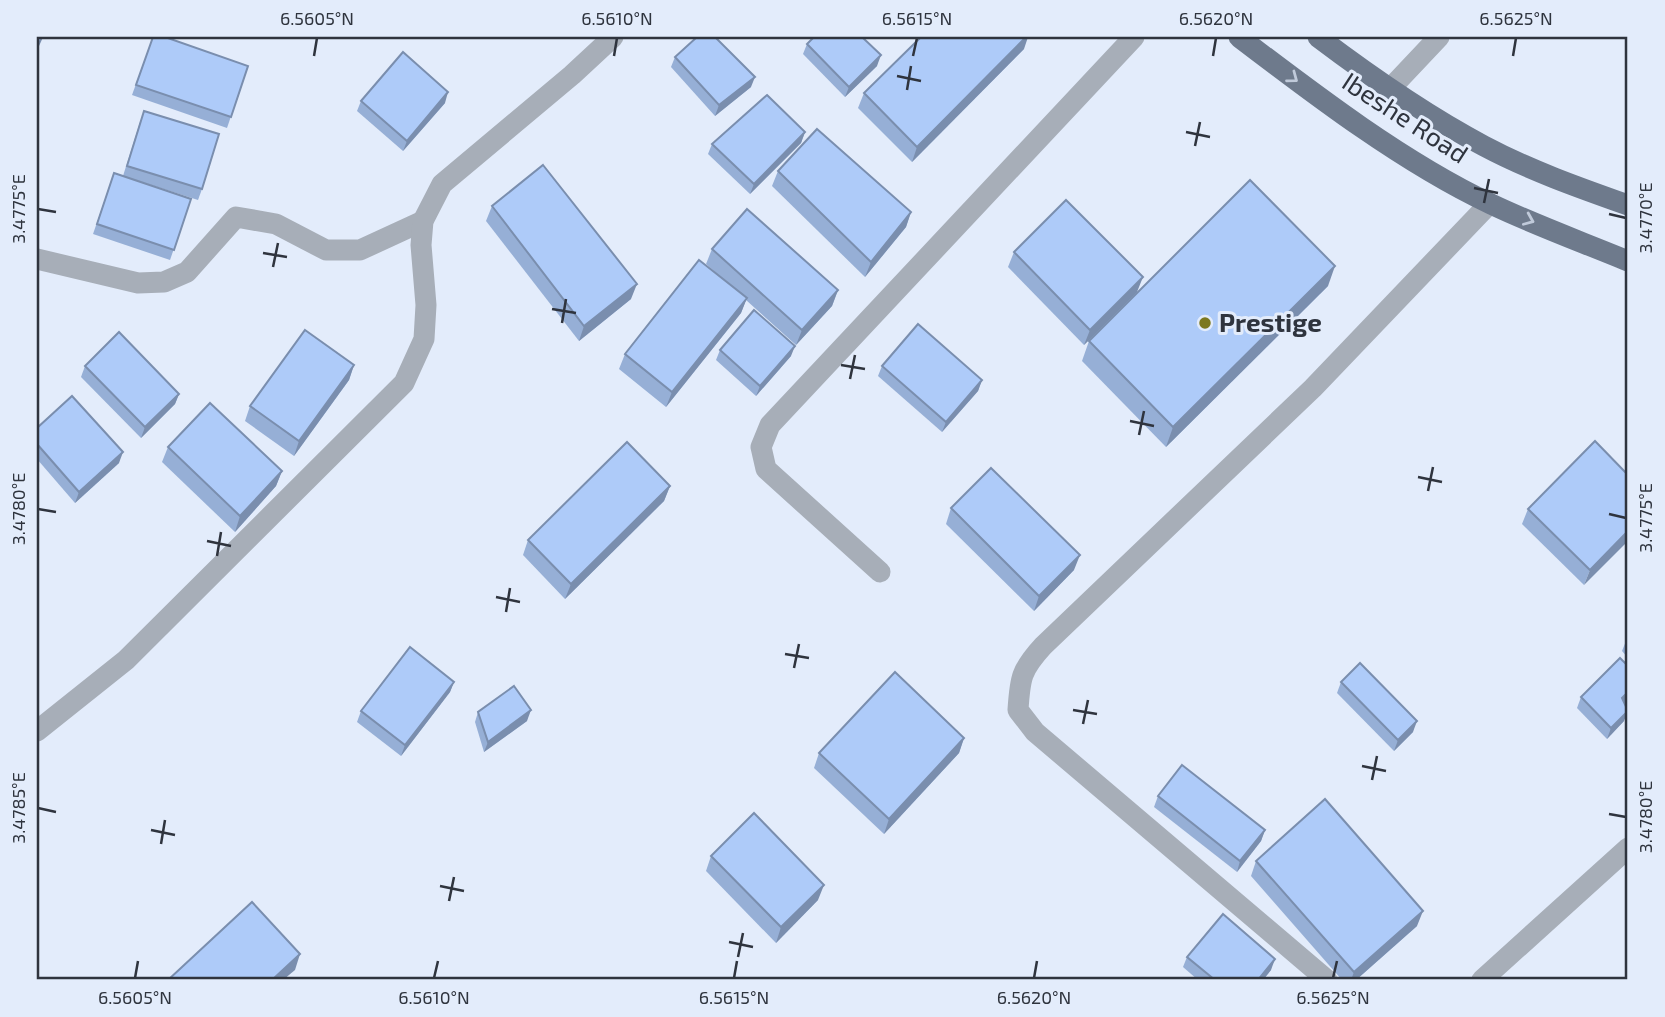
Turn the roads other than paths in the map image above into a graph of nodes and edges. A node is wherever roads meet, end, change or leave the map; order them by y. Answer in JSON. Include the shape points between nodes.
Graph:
{"nodes":[{"id":1,"x":613,"y":37,"type":"edge"},
{"id":2,"x":1134,"y":37,"type":"edge"},
{"id":3,"x":1239,"y":37,"type":"edge"},
{"id":4,"x":1318,"y":37,"type":"edge"},
{"id":5,"x":1439,"y":37,"type":"edge"},
{"id":6,"x":1389,"y":90,"type":"junction"},
{"id":7,"x":1489,"y":204,"type":"junction"},
{"id":8,"x":1628,"y":205,"type":"edge"},
{"id":9,"x":423,"y":221,"type":"junction"},
{"id":10,"x":37,"y":259,"type":"edge"},
{"id":11,"x":1628,"y":261,"type":"edge"},
{"id":12,"x":880,"y":572,"type":"dead end"},
{"id":13,"x":37,"y":731,"type":"edge"},
{"id":14,"x":1628,"y":848,"type":"edge"},
{"id":15,"x":1327,"y":980,"type":"edge"},
{"id":16,"x":1482,"y":980,"type":"edge"}],
"edges":[{"from":1,"to":9,"type":"street","via":[[442,184]]},
{"from":2,"to":12,"type":"street","via":[[770,425],[761,447],[766,470]]},
{"from":3,"to":7,"type":"main road","name":"Ibeshe Road","one_way":true,"via":[[1410,159]]},
{"from":4,"to":6,"type":"main road","name":"Ibeshe Road"},
{"from":5,"to":6,"type":"street"},
{"from":6,"to":8,"type":"main road","name":"Ibeshe Road","via":[[1484,146]]},
{"from":7,"to":11,"type":"main road","name":"Ibeshe Road","one_way":true},
{"from":7,"to":15,"type":"street","via":[[1313,388],[1024,667],[1018,710],[1035,732]]},
{"from":9,"to":10,"type":"street","via":[[360,250],[326,250],[276,224],[236,217],[187,272],[164,282],[138,283]]},
{"from":9,"to":13,"type":"street","via":[[424,339],[404,383],[126,660]]},
{"from":14,"to":16,"type":"street"}]}
